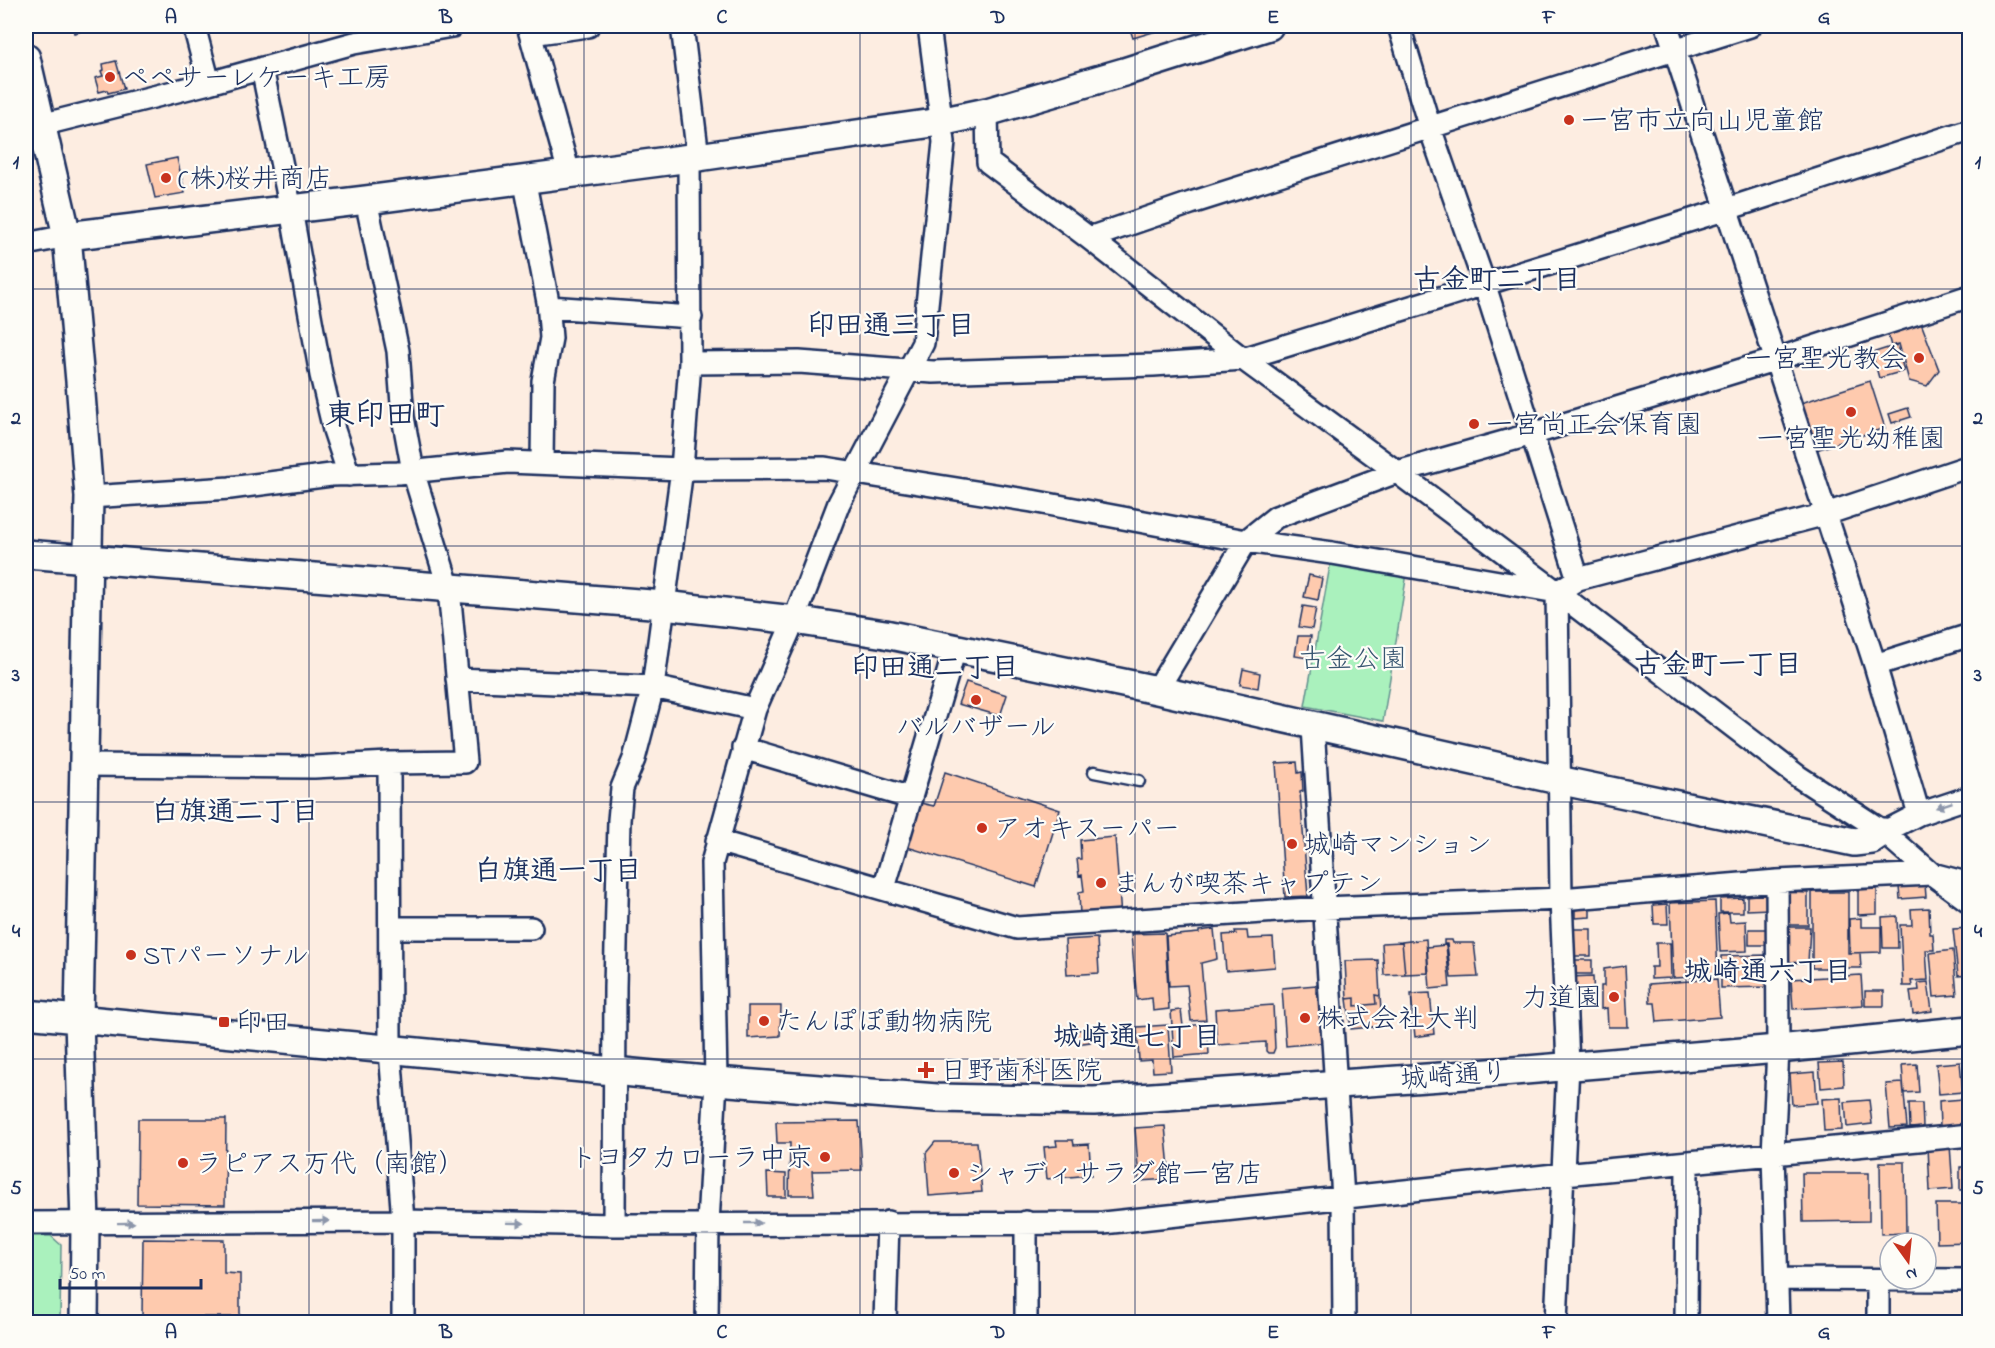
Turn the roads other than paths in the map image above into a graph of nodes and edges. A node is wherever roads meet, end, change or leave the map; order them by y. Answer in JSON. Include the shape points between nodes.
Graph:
{"nodes":[{"id":1,"x":194,"y":26,"type":"edge"},
{"id":2,"x":452,"y":26,"type":"edge"},
{"id":3,"x":588,"y":26,"type":"edge"},
{"id":4,"x":682,"y":26,"type":"edge"},
{"id":5,"x":929,"y":26,"type":"edge"},
{"id":6,"x":1269,"y":26,"type":"edge"},
{"id":7,"x":1399,"y":26,"type":"edge"},
{"id":8,"x":1667,"y":26,"type":"edge"},
{"id":9,"x":1750,"y":26,"type":"edge"},
{"id":10,"x":529,"y":30,"type":"edge"},
{"id":11,"x":354,"y":34,"type":"edge"},
{"id":12,"x":1675,"y":50,"type":"junction"},
{"id":13,"x":26,"y":58,"type":"edge"},
{"id":14,"x":262,"y":68,"type":"junction"},
{"id":15,"x":209,"y":83,"type":"junction"},
{"id":16,"x":987,"y":112,"type":"junction"},
{"id":17,"x":940,"y":122,"type":"junction"},
{"id":18,"x":41,"y":124,"type":"junction"},
{"id":19,"x":1430,"y":128,"type":"junction"},
{"id":20,"x":1970,"y":130,"type":"edge"},
{"id":21,"x":693,"y":157,"type":"junction"},
{"id":22,"x":569,"y":173,"type":"junction"},
{"id":23,"x":524,"y":178,"type":"junction"},
{"id":24,"x":366,"y":200,"type":"junction"},
{"id":25,"x":1727,"y":209,"type":"junction"},
{"id":26,"x":291,"y":210,"type":"junction"},
{"id":27,"x":67,"y":236,"type":"junction"},
{"id":28,"x":1089,"y":238,"type":"junction"},
{"id":29,"x":26,"y":244,"type":"edge"},
{"id":30,"x":1484,"y":283,"type":"junction"},
{"id":31,"x":1970,"y":296,"type":"edge"},
{"id":32,"x":549,"y":307,"type":"junction"},
{"id":33,"x":691,"y":316,"type":"junction"},
{"id":34,"x":1244,"y":359,"type":"junction"},
{"id":35,"x":1777,"y":359,"type":"junction"},
{"id":36,"x":690,"y":363,"type":"junction"},
{"id":37,"x":910,"y":369,"type":"junction"},
{"id":38,"x":1532,"y":434,"type":"junction"},
{"id":39,"x":542,"y":462,"type":"junction"},
{"id":40,"x":1970,"y":466,"type":"edge"},
{"id":41,"x":682,"y":469,"type":"junction"},
{"id":42,"x":413,"y":471,"type":"junction"},
{"id":43,"x":1397,"y":472,"type":"junction"},
{"id":44,"x":856,"y":473,"type":"junction"},
{"id":45,"x":349,"y":475,"type":"junction"},
{"id":46,"x":89,"y":497,"type":"junction"},
{"id":47,"x":1826,"y":514,"type":"junction"},
{"id":48,"x":1246,"y":541,"type":"junction"},
{"id":49,"x":26,"y":554,"type":"edge"},
{"id":50,"x":87,"y":559,"type":"junction"},
{"id":51,"x":1578,"y":579,"type":"junction"},
{"id":52,"x":449,"y":589,"type":"junction"},
{"id":53,"x":1557,"y":592,"type":"junction"},
{"id":54,"x":664,"y":605,"type":"junction"},
{"id":55,"x":794,"y":620,"type":"junction"},
{"id":56,"x":1970,"y":634,"type":"edge"},
{"id":57,"x":956,"y":649,"type":"junction"},
{"id":58,"x":1875,"y":665,"type":"junction"},
{"id":59,"x":457,"y":679,"type":"junction"},
{"id":60,"x":653,"y":687,"type":"junction"},
{"id":61,"x":1157,"y":690,"type":"junction"},
{"id":62,"x":755,"y":709,"type":"junction"},
{"id":63,"x":1313,"y":727,"type":"junction"},
{"id":64,"x":743,"y":748,"type":"junction"},
{"id":65,"x":389,"y":763,"type":"junction"},
{"id":66,"x":85,"y":765,"type":"junction"},
{"id":67,"x":1094,"y":772,"type":"dead end"},
{"id":68,"x":1558,"y":780,"type":"junction"},
{"id":69,"x":1139,"y":781,"type":"dead end"},
{"id":70,"x":1970,"y":797,"type":"edge"},
{"id":71,"x":911,"y":798,"type":"junction"},
{"id":72,"x":1919,"y":814,"type":"junction"},
{"id":73,"x":1884,"y":832,"type":"junction"},
{"id":74,"x":717,"y":841,"type":"junction"},
{"id":75,"x":1932,"y":874,"type":"junction"},
{"id":76,"x":1777,"y":881,"type":"junction"},
{"id":77,"x":1970,"y":884,"type":"edge"},
{"id":78,"x":884,"y":888,"type":"junction"},
{"id":79,"x":1561,"y":899,"type":"junction"},
{"id":80,"x":1970,"y":902,"type":"edge"},
{"id":81,"x":1323,"y":908,"type":"junction"},
{"id":82,"x":390,"y":928,"type":"junction"},
{"id":83,"x":531,"y":928,"type":"dead end"},
{"id":84,"x":26,"y":1014,"type":"edge"},
{"id":85,"x":79,"y":1019,"type":"junction"},
{"id":86,"x":1970,"y":1030,"type":"edge"},
{"id":87,"x":1778,"y":1049,"type":"junction"},
{"id":88,"x":390,"y":1050,"type":"junction"},
{"id":89,"x":1568,"y":1065,"type":"junction"},
{"id":90,"x":616,"y":1071,"type":"junction"},
{"id":91,"x":716,"y":1081,"type":"junction"},
{"id":92,"x":1334,"y":1083,"type":"junction"},
{"id":93,"x":1970,"y":1135,"type":"edge"},
{"id":94,"x":1773,"y":1154,"type":"junction"},
{"id":95,"x":1687,"y":1162,"type":"junction"},
{"id":96,"x":1564,"y":1174,"type":"junction"},
{"id":97,"x":1343,"y":1198,"type":"junction"},
{"id":98,"x":403,"y":1221,"type":"junction"},
{"id":99,"x":888,"y":1222,"type":"junction"},
{"id":100,"x":1026,"y":1222,"type":"junction"},
{"id":101,"x":26,"y":1223,"type":"edge"},
{"id":102,"x":708,"y":1223,"type":"junction"},
{"id":103,"x":85,"y":1224,"type":"junction"},
{"id":104,"x":614,"y":1225,"type":"junction"},
{"id":105,"x":1778,"y":1279,"type":"junction"},
{"id":106,"x":1878,"y":1280,"type":"edge"},
{"id":107,"x":1938,"y":1280,"type":"edge"},
{"id":108,"x":1970,"y":1280,"type":"edge"},
{"id":109,"x":1878,"y":1291,"type":"edge"},
{"id":110,"x":84,"y":1323,"type":"edge"},
{"id":111,"x":403,"y":1323,"type":"edge"},
{"id":112,"x":706,"y":1323,"type":"edge"},
{"id":113,"x":885,"y":1323,"type":"edge"},
{"id":114,"x":1026,"y":1323,"type":"edge"},
{"id":115,"x":1344,"y":1323,"type":"edge"},
{"id":116,"x":1556,"y":1323,"type":"edge"},
{"id":117,"x":1686,"y":1323,"type":"edge"},
{"id":118,"x":1778,"y":1323,"type":"edge"},
{"id":119,"x":1878,"y":1323,"type":"edge"}],
"edges":[{"from":1,"to":15,"type":"street"},
{"from":2,"to":11,"type":"street"},
{"from":3,"to":10,"type":"street"},
{"from":4,"to":21,"type":"street"},
{"from":5,"to":17,"type":"street"},
{"from":6,"to":16,"type":"street"},
{"from":7,"to":19,"type":"street"},
{"from":8,"to":12,"type":"street"},
{"from":9,"to":12,"type":"street"},
{"from":10,"to":22,"type":"street"},
{"from":11,"to":14,"type":"street"},
{"from":12,"to":19,"type":"street"},
{"from":12,"to":25,"type":"street"},
{"from":13,"to":18,"type":"street"},
{"from":14,"to":15,"type":"street"},
{"from":14,"to":26,"type":"street"},
{"from":15,"to":18,"type":"street"},
{"from":16,"to":17,"type":"street"},
{"from":16,"to":28,"type":"street","via":[[988,162]]},
{"from":17,"to":21,"type":"street"},
{"from":17,"to":37,"type":"street","via":[[944,142],[923,343]]},
{"from":18,"to":27,"type":"street"},
{"from":19,"to":28,"type":"street"},
{"from":19,"to":30,"type":"street"},
{"from":20,"to":25,"type":"street"},
{"from":21,"to":22,"type":"street"},
{"from":21,"to":33,"type":"street"},
{"from":22,"to":23,"type":"street"},
{"from":23,"to":24,"type":"street"},
{"from":23,"to":32,"type":"street"},
{"from":24,"to":26,"type":"street"},
{"from":24,"to":42,"type":"street","via":[[398,351],[403,417]]},
{"from":25,"to":30,"type":"street"},
{"from":25,"to":35,"type":"street"},
{"from":26,"to":27,"type":"street"},
{"from":26,"to":45,"type":"street","via":[[321,375]]},
{"from":27,"to":29,"type":"street"},
{"from":27,"to":46,"type":"street"},
{"from":28,"to":34,"type":"street"},
{"from":30,"to":34,"type":"street"},
{"from":30,"to":38,"type":"street"},
{"from":31,"to":35,"type":"street"},
{"from":32,"to":33,"type":"street"},
{"from":32,"to":39,"type":"street","via":[[551,338],[543,381]]},
{"from":33,"to":36,"type":"street"},
{"from":34,"to":37,"type":"street","via":[[1141,366],[933,372]]},
{"from":34,"to":43,"type":"street"},
{"from":35,"to":38,"type":"street"},
{"from":35,"to":47,"type":"street"},
{"from":36,"to":37,"type":"street","via":[[799,362]]},
{"from":36,"to":41,"type":"street"},
{"from":37,"to":44,"type":"street"},
{"from":38,"to":43,"type":"street"},
{"from":38,"to":51,"type":"street"},
{"from":39,"to":41,"type":"street"},
{"from":39,"to":42,"type":"street"},
{"from":40,"to":47,"type":"street"},
{"from":41,"to":44,"type":"street","via":[[825,468]]},
{"from":41,"to":54,"type":"street"},
{"from":42,"to":45,"type":"street"},
{"from":42,"to":52,"type":"street"},
{"from":43,"to":48,"type":"street","via":[[1276,517]]},
{"from":43,"to":53,"type":"street"},
{"from":44,"to":48,"type":"street"},
{"from":44,"to":55,"type":"street","via":[[839,503]]},
{"from":45,"to":46,"type":"street"},
{"from":46,"to":50,"type":"street"},
{"from":47,"to":51,"type":"street"},
{"from":47,"to":58,"type":"street"},
{"from":48,"to":53,"type":"street"},
{"from":48,"to":61,"type":"street"},
{"from":49,"to":50,"type":"street"},
{"from":50,"to":52,"type":"street"},
{"from":50,"to":66,"type":"street"},
{"from":51,"to":53,"type":"street"},
{"from":52,"to":54,"type":"street"},
{"from":52,"to":59,"type":"street"},
{"from":53,"to":68,"type":"street"},
{"from":53,"to":73,"type":"street","via":[[1799,777]]},
{"from":54,"to":55,"type":"street"},
{"from":54,"to":60,"type":"street"},
{"from":55,"to":57,"type":"street"},
{"from":55,"to":62,"type":"street"},
{"from":56,"to":58,"type":"street"},
{"from":57,"to":61,"type":"street"},
{"from":57,"to":71,"type":"street"},
{"from":58,"to":72,"type":"street"},
{"from":59,"to":60,"type":"street"},
{"from":59,"to":65,"type":"street","via":[[465,762]]},
{"from":60,"to":62,"type":"street"},
{"from":60,"to":90,"type":"street","via":[[622,788]]},
{"from":61,"to":63,"type":"street"},
{"from":62,"to":64,"type":"street"},
{"from":63,"to":68,"type":"street"},
{"from":63,"to":81,"type":"street"},
{"from":64,"to":71,"type":"street"},
{"from":64,"to":74,"type":"street"},
{"from":65,"to":66,"type":"street","via":[[314,767]]},
{"from":65,"to":82,"type":"street"},
{"from":66,"to":85,"type":"street"},
{"from":67,"to":69,"type":"lane"},
{"from":68,"to":73,"type":"street","via":[[1854,842],[1872,840]]},
{"from":68,"to":79,"type":"street"},
{"from":70,"to":72,"type":"street","one_way":true},
{"from":71,"to":78,"type":"street"},
{"from":72,"to":73,"type":"street"},
{"from":73,"to":75,"type":"street"},
{"from":74,"to":78,"type":"street"},
{"from":74,"to":91,"type":"street","via":[[712,863]]},
{"from":75,"to":76,"type":"street"},
{"from":75,"to":77,"type":"street"},
{"from":75,"to":80,"type":"street"},
{"from":76,"to":79,"type":"street"},
{"from":76,"to":87,"type":"street"},
{"from":78,"to":81,"type":"street","via":[[1017,928]]},
{"from":79,"to":81,"type":"street"},
{"from":79,"to":89,"type":"street"},
{"from":81,"to":92,"type":"street"},
{"from":82,"to":83,"type":"street"},
{"from":82,"to":88,"type":"street"},
{"from":84,"to":85,"type":"street","name":"城崎通り"},
{"from":85,"to":88,"type":"street","name":"城崎通り"},
{"from":85,"to":103,"type":"street"},
{"from":86,"to":87,"type":"street","name":"城崎通り"},
{"from":87,"to":89,"type":"street","name":"城崎通り"},
{"from":87,"to":94,"type":"street"},
{"from":88,"to":90,"type":"street","name":"城崎通り"},
{"from":88,"to":98,"type":"street"},
{"from":89,"to":92,"type":"street","name":"城崎通り"},
{"from":89,"to":96,"type":"street"},
{"from":90,"to":91,"type":"street","name":"城崎通り"},
{"from":90,"to":104,"type":"street"},
{"from":91,"to":92,"type":"street","name":"城崎通り","via":[[937,1098],[1094,1101]]},
{"from":91,"to":102,"type":"street"},
{"from":92,"to":97,"type":"street"},
{"from":93,"to":94,"type":"street"},
{"from":94,"to":95,"type":"street"},
{"from":94,"to":105,"type":"street"},
{"from":95,"to":96,"type":"street"},
{"from":95,"to":117,"type":"street"},
{"from":96,"to":97,"type":"street"},
{"from":96,"to":116,"type":"street"},
{"from":97,"to":100,"type":"street","via":[[1103,1222]]},
{"from":97,"to":115,"type":"street"},
{"from":103,"to":98,"type":"street","one_way":true},
{"from":98,"to":104,"type":"street","one_way":true},
{"from":98,"to":111,"type":"street"},
{"from":99,"to":100,"type":"street"},
{"from":102,"to":99,"type":"street","one_way":true},
{"from":99,"to":113,"type":"street"},
{"from":100,"to":114,"type":"street"},
{"from":101,"to":103,"type":"street"},
{"from":102,"to":104,"type":"street"},
{"from":102,"to":112,"type":"street"},
{"from":103,"to":110,"type":"street"},
{"from":105,"to":106,"type":"street"},
{"from":105,"to":118,"type":"street"},
{"from":107,"to":108,"type":"street"},
{"from":109,"to":119,"type":"street"}]}
